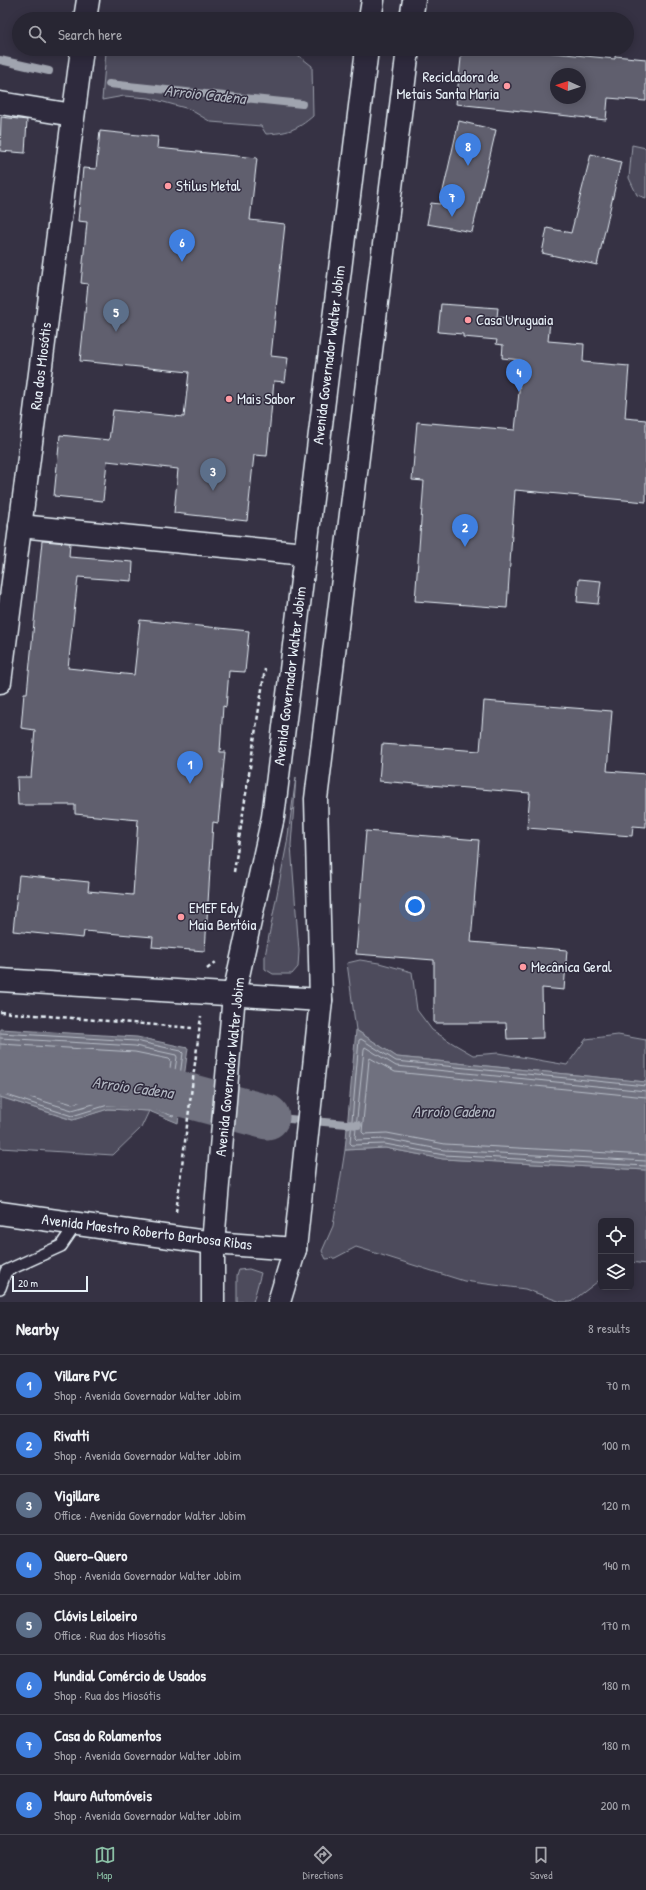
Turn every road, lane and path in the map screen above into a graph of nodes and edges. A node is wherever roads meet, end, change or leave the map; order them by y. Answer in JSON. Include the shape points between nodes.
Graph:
{"nodes":[{"id":1,"x":88,"y":0,"type":"edge"},
{"id":2,"x":373,"y":0,"type":"edge"},
{"id":3,"x":414,"y":0,"type":"edge"},
{"id":4,"x":86,"y":12,"type":"edge"},
{"id":5,"x":371,"y":12,"type":"edge"},
{"id":6,"x":412,"y":12,"type":"edge"},
{"id":7,"x":81,"y":56,"type":"edge"},
{"id":8,"x":366,"y":56,"type":"edge"},
{"id":9,"x":407,"y":56,"type":"edge"},
{"id":10,"x":0,"y":104,"type":"edge"},
{"id":11,"x":73,"y":115,"type":"junction"},
{"id":12,"x":20,"y":526,"type":"junction"},
{"id":13,"x":305,"y":554,"type":"junction"},
{"id":14,"x":266,"y":662,"type":"dead end"},
{"id":15,"x":0,"y":682,"type":"edge"},
{"id":16,"x":233,"y":878,"type":"dead end"},
{"id":17,"x":217,"y":961,"type":"dead end"},
{"id":18,"x":201,"y":971,"type":"dead end"},
{"id":19,"x":0,"y":980,"type":"edge"},
{"id":20,"x":234,"y":994,"type":"junction"},
{"id":21,"x":321,"y":1000,"type":"junction"},
{"id":22,"x":0,"y":1012,"type":"edge"},
{"id":23,"x":192,"y":1028,"type":"dead end"},
{"id":24,"x":198,"y":1034,"type":"dead end"},
{"id":25,"x":176,"y":1212,"type":"dead end"},
{"id":26,"x":0,"y":1213,"type":"edge"},
{"id":27,"x":76,"y":1224,"type":"junction"},
{"id":28,"x":213,"y":1243,"type":"junction"},
{"id":29,"x":295,"y":1250,"type":"junction"},
{"id":30,"x":0,"y":1288,"type":"edge"},
{"id":31,"x":213,"y":1302,"type":"edge"},
{"id":32,"x":279,"y":1302,"type":"edge"}],
"edges":[{"from":1,"to":4,"type":"main road"},
{"from":2,"to":5,"type":"main road"},
{"from":3,"to":6,"type":"main road"},
{"from":7,"to":11,"type":"main road","name":"Rua dos Miosótis"},
{"from":8,"to":13,"type":"main road","name":"Avenida Governador Walter Jobim"},
{"from":9,"to":21,"type":"main road","via":[[316,799]]},
{"from":10,"to":11,"type":"main road"},
{"from":11,"to":12,"type":"main road","name":"Rua dos Miosótis"},
{"from":12,"to":13,"type":"main road"},
{"from":12,"to":15,"type":"main road","name":"Rua dos Miosótis"},
{"from":13,"to":20,"type":"main road","name":"Avenida Governador Walter Jobim","via":[[273,817]]},
{"from":14,"to":16,"type":"path"},
{"from":17,"to":18,"type":"path"},
{"from":19,"to":20,"type":"main road"},
{"from":20,"to":21,"type":"main road"},
{"from":20,"to":28,"type":"main road","name":"Avenida Governador Walter Jobim"},
{"from":21,"to":29,"type":"main road"},
{"from":22,"to":23,"type":"path"},
{"from":24,"to":25,"type":"path"},
{"from":26,"to":27,"type":"main road","name":"Avenida Maestro Roberto Barbosa Ribas"},
{"from":27,"to":28,"type":"main road","name":"Avenida Maestro Roberto Barbosa Ribas"},
{"from":27,"to":30,"type":"lane","via":[[61,1246],[6,1271]]},
{"from":28,"to":29,"type":"main road","name":"Avenida Maestro Roberto Barbosa Ribas"},
{"from":28,"to":31,"type":"main road","name":"Avenida Governador Walter Jobim"},
{"from":29,"to":32,"type":"main road"}]}
